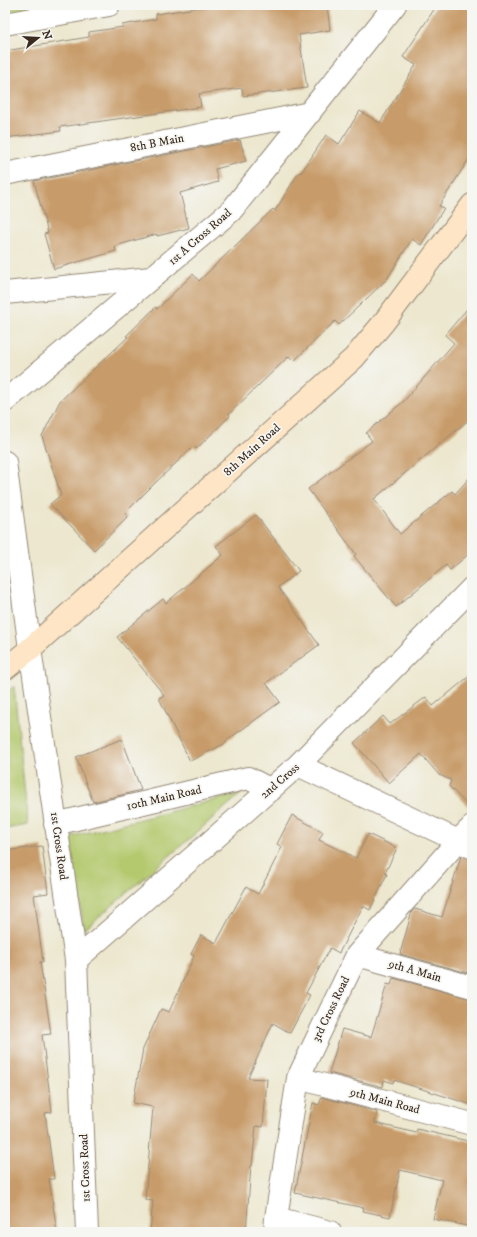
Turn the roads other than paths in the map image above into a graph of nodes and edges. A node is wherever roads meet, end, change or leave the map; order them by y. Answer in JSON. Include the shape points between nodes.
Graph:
{"nodes":[{"id":1,"x":109,"y":5,"type":"edge"},
{"id":2,"x":395,"y":5,"type":"edge"},
{"id":3,"x":5,"y":24,"type":"edge"},
{"id":4,"x":310,"y":113,"type":"junction"},
{"id":5,"x":5,"y":174,"type":"edge"},
{"id":6,"x":472,"y":205,"type":"edge"},
{"id":7,"x":151,"y":278,"type":"junction"},
{"id":8,"x":5,"y":293,"type":"edge"},
{"id":9,"x":5,"y":401,"type":"edge"},
{"id":10,"x":5,"y":462,"type":"edge"},
{"id":11,"x":472,"y":588,"type":"edge"},
{"id":12,"x":30,"y":649,"type":"junction"},
{"id":13,"x":5,"y":669,"type":"edge"},
{"id":14,"x":298,"y":766,"type":"junction"},
{"id":15,"x":271,"y":790,"type":"junction"},
{"id":16,"x":55,"y":824,"type":"junction"},
{"id":17,"x":467,"y":838,"type":"edge"},
{"id":18,"x":357,"y":955,"type":"junction"},
{"id":19,"x":76,"y":960,"type":"junction"},
{"id":20,"x":472,"y":987,"type":"edge"},
{"id":21,"x":298,"y":1078,"type":"junction"},
{"id":22,"x":472,"y":1124,"type":"edge"},
{"id":23,"x":276,"y":1225,"type":"edge"},
{"id":24,"x":88,"y":1232,"type":"edge"},
{"id":25,"x":330,"y":1232,"type":"edge"}],
"edges":[{"from":1,"to":3,"type":"street"},
{"from":2,"to":4,"type":"street","name":"1st A Cross Road"},
{"from":4,"to":5,"type":"street","name":"8th B Main"},
{"from":4,"to":7,"type":"street","name":"1st A Cross Road","via":[[232,211]]},
{"from":6,"to":12,"type":"street","name":"8th Main Road","via":[[354,358]]},
{"from":7,"to":8,"type":"street"},
{"from":7,"to":9,"type":"street","name":"1st A Cross Road"},
{"from":10,"to":12,"type":"street","name":"1st Cross Road"},
{"from":11,"to":14,"type":"street","name":"2nd Cross"},
{"from":12,"to":13,"type":"street","name":"8th Main Road"},
{"from":12,"to":16,"type":"street","name":"1st Cross Road"},
{"from":14,"to":15,"type":"street","name":"2nd Cross"},
{"from":14,"to":17,"type":"street"},
{"from":15,"to":16,"type":"street","name":"10th Main Road","via":[[248,778]]},
{"from":15,"to":19,"type":"street","name":"2nd Cross"},
{"from":16,"to":19,"type":"street","name":"1st Cross Road"},
{"from":17,"to":18,"type":"street","name":"3rd Cross Road"},
{"from":18,"to":20,"type":"street","name":"9th A Main"},
{"from":18,"to":21,"type":"street","name":"3rd Cross Road"},
{"from":19,"to":24,"type":"street","name":"1st Cross Road"},
{"from":21,"to":22,"type":"street","name":"9th Main Road"},
{"from":21,"to":23,"type":"street","name":"3rd Cross Road"},
{"from":23,"to":25,"type":"street"}]}
